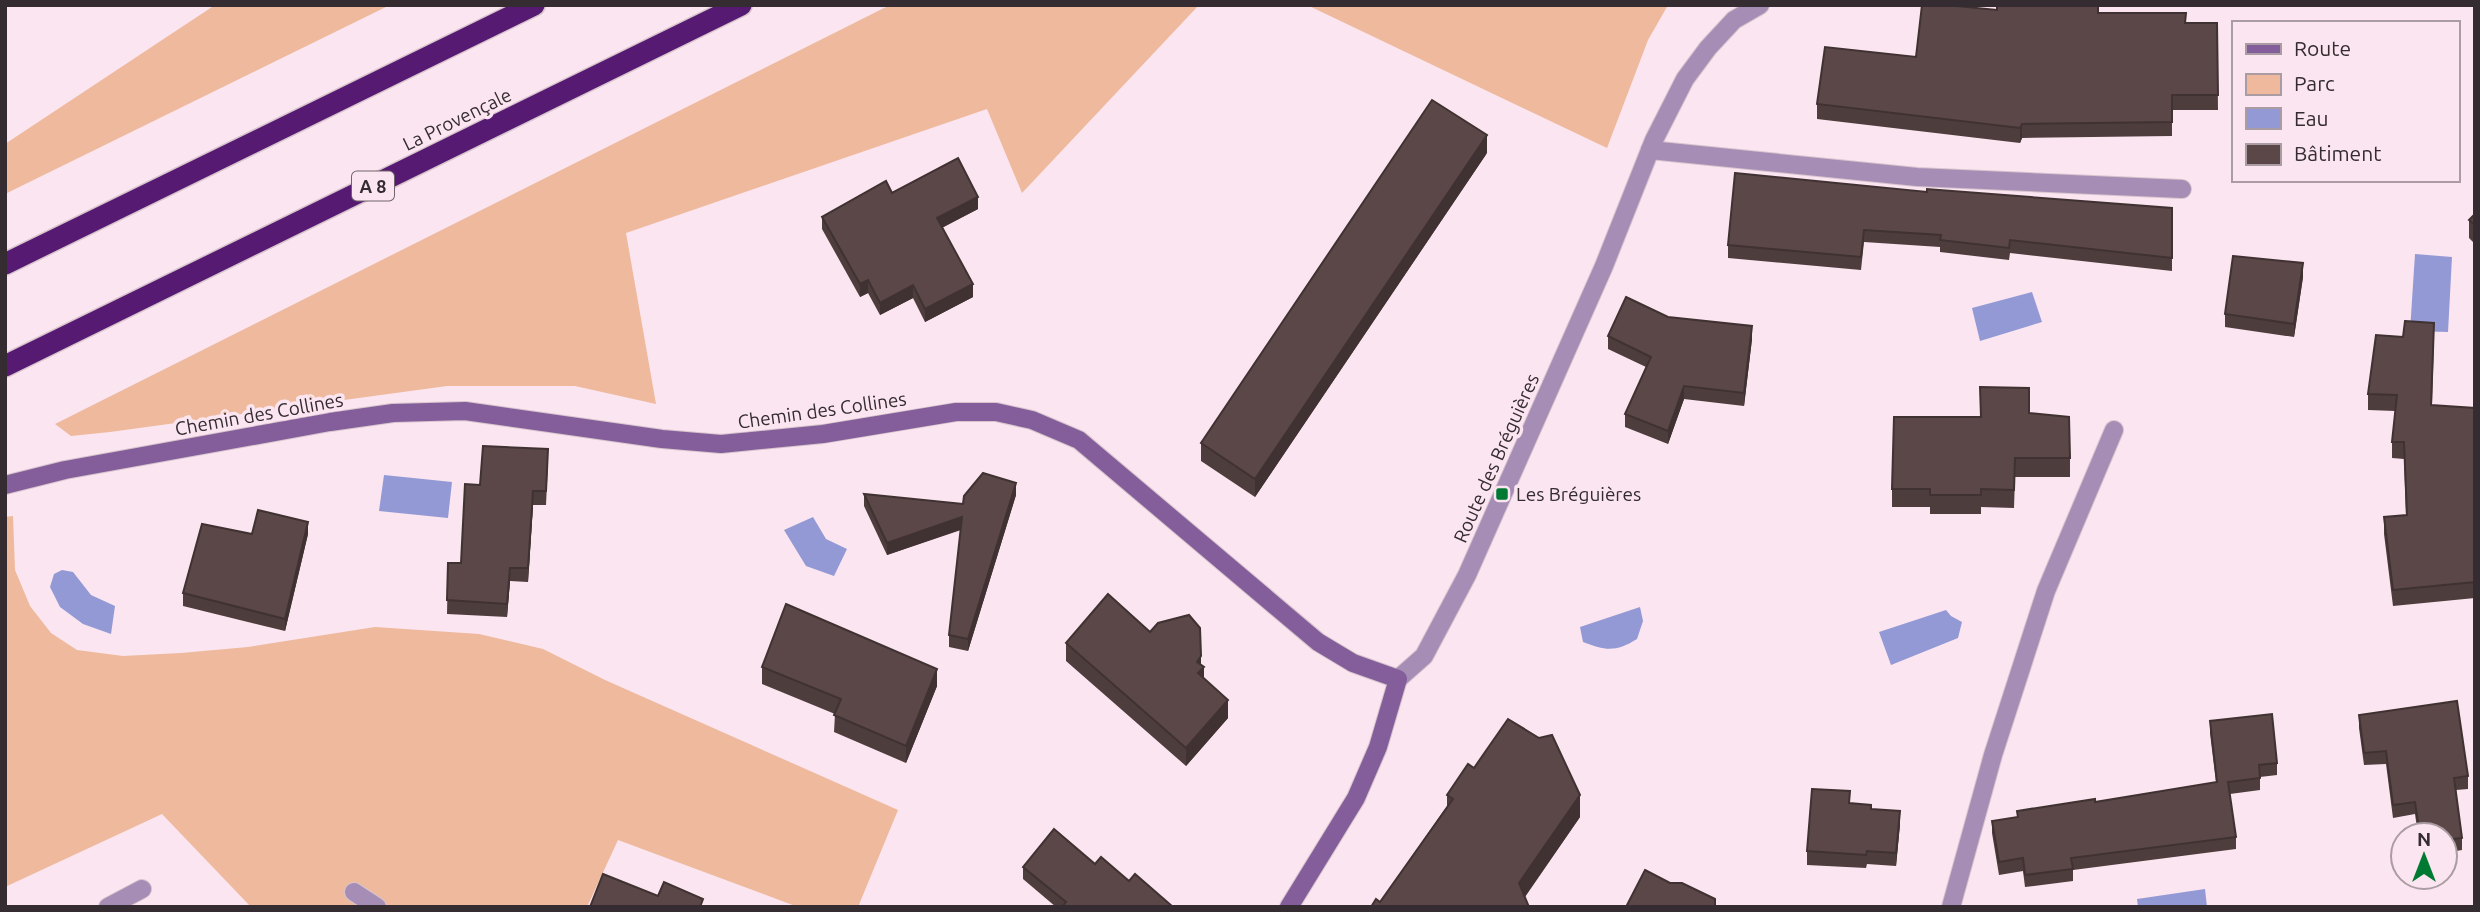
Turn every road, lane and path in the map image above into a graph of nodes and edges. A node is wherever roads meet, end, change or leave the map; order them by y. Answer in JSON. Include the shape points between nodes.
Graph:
{"nodes":[{"id":1,"x":534,"y":5,"type":"edge"},
{"id":2,"x":741,"y":5,"type":"edge"},
{"id":3,"x":1760,"y":5,"type":"edge"},
{"id":4,"x":1732,"y":13,"type":"edge"},
{"id":5,"x":1650,"y":150,"type":"junction"},
{"id":6,"x":2182,"y":189,"type":"dead end"},
{"id":7,"x":5,"y":264,"type":"edge"},
{"id":8,"x":5,"y":366,"type":"edge"},
{"id":9,"x":2114,"y":430,"type":"dead end"},
{"id":10,"x":5,"y":485,"type":"edge"},
{"id":11,"x":1398,"y":679,"type":"junction"},
{"id":12,"x":142,"y":889,"type":"dead end"},
{"id":13,"x":354,"y":892,"type":"dead end"},
{"id":14,"x":108,"y":907,"type":"edge"},
{"id":15,"x":377,"y":907,"type":"edge"},
{"id":16,"x":1289,"y":907,"type":"edge"},
{"id":17,"x":1951,"y":907,"type":"edge"}],
"edges":[{"from":1,"to":7,"type":"highway"},
{"from":2,"to":8,"type":"highway","name":"La Provençale","number":"A 8"},
{"from":3,"to":4,"type":"street"},
{"from":4,"to":5,"type":"street","name":"Route des Bréguières","via":[[1685,79]]},
{"from":5,"to":6,"type":"street","via":[[1917,177]]},
{"from":5,"to":11,"type":"street","name":"Route des Bréguières","via":[[1604,266],[1466,575],[1424,656]]},
{"from":9,"to":17,"type":"street","via":[[2046,590]]},
{"from":10,"to":11,"type":"street","name":"Chemin des Collines","via":[[65,470],[393,413],[465,411],[721,444],[823,434],[956,412],[996,412],[1079,440],[1318,642],[1353,663]]},
{"from":11,"to":16,"type":"street","via":[[1378,747],[1356,797]]},
{"from":12,"to":14,"type":"street"},
{"from":13,"to":15,"type":"street"}]}
